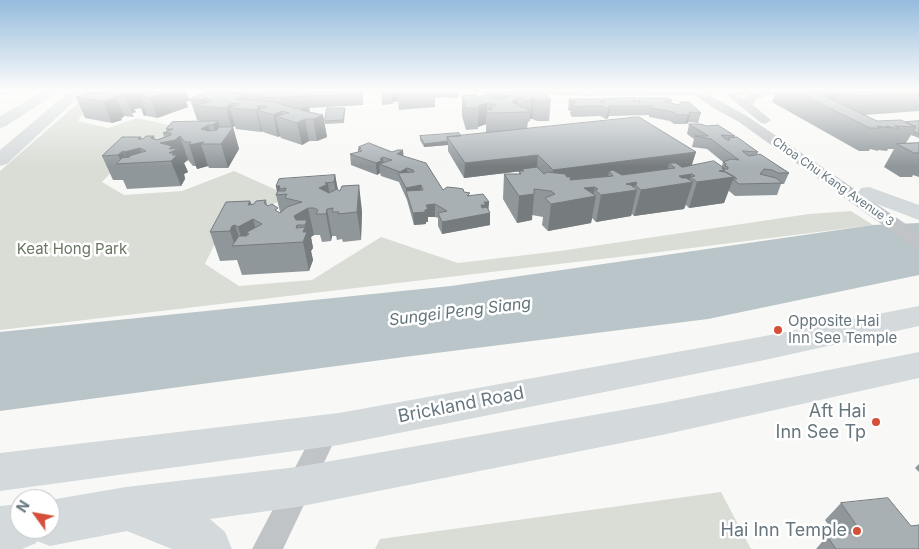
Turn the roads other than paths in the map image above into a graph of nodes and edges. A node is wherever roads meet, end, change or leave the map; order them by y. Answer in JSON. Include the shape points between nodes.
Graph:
{"nodes":[{"id":1,"x":12,"y":117,"type":"edge"},
{"id":2,"x":49,"y":117,"type":"edge"},
{"id":3,"x":738,"y":117,"type":"edge"},
{"id":4,"x":761,"y":117,"type":"edge"},
{"id":5,"x":0,"y":124,"type":"edge"},
{"id":6,"x":0,"y":160,"type":"edge"},
{"id":7,"x":869,"y":193,"type":"joint"},
{"id":8,"x":915,"y":219,"type":"edge"},
{"id":9,"x":919,"y":242,"type":"edge"},
{"id":10,"x":919,"y":316,"type":"edge"},
{"id":11,"x":919,"y":365,"type":"edge"},
{"id":12,"x":327,"y":430,"type":"junction"},
{"id":13,"x":0,"y":472,"type":"edge"},
{"id":14,"x":297,"y":487,"type":"junction"},
{"id":15,"x":126,"y":509,"type":"junction"},
{"id":16,"x":60,"y":521,"type":"edge"},
{"id":17,"x":208,"y":549,"type":"edge"},
{"id":18,"x":267,"y":549,"type":"edge"}],
"edges":[{"from":1,"to":5,"type":"main road"},
{"from":2,"to":6,"type":"main road"},
{"from":3,"to":9,"type":"street","name":"Choa Chu Kang Avenue 3"},
{"from":4,"to":7,"type":"street","name":"Choa Chu Kang Avenue 3"},
{"from":7,"to":8,"type":"main road"},
{"from":10,"to":12,"type":"main road","name":"Brickland Road"},
{"from":11,"to":14,"type":"main road","via":[[662,419]]},
{"from":12,"to":13,"type":"main road","name":"Brickland Road"},
{"from":12,"to":14,"type":"street"},
{"from":14,"to":15,"type":"main road"},
{"from":14,"to":18,"type":"street"},
{"from":15,"to":16,"type":"main road"},
{"from":15,"to":17,"type":"main road","via":[[187,531]]}]}
